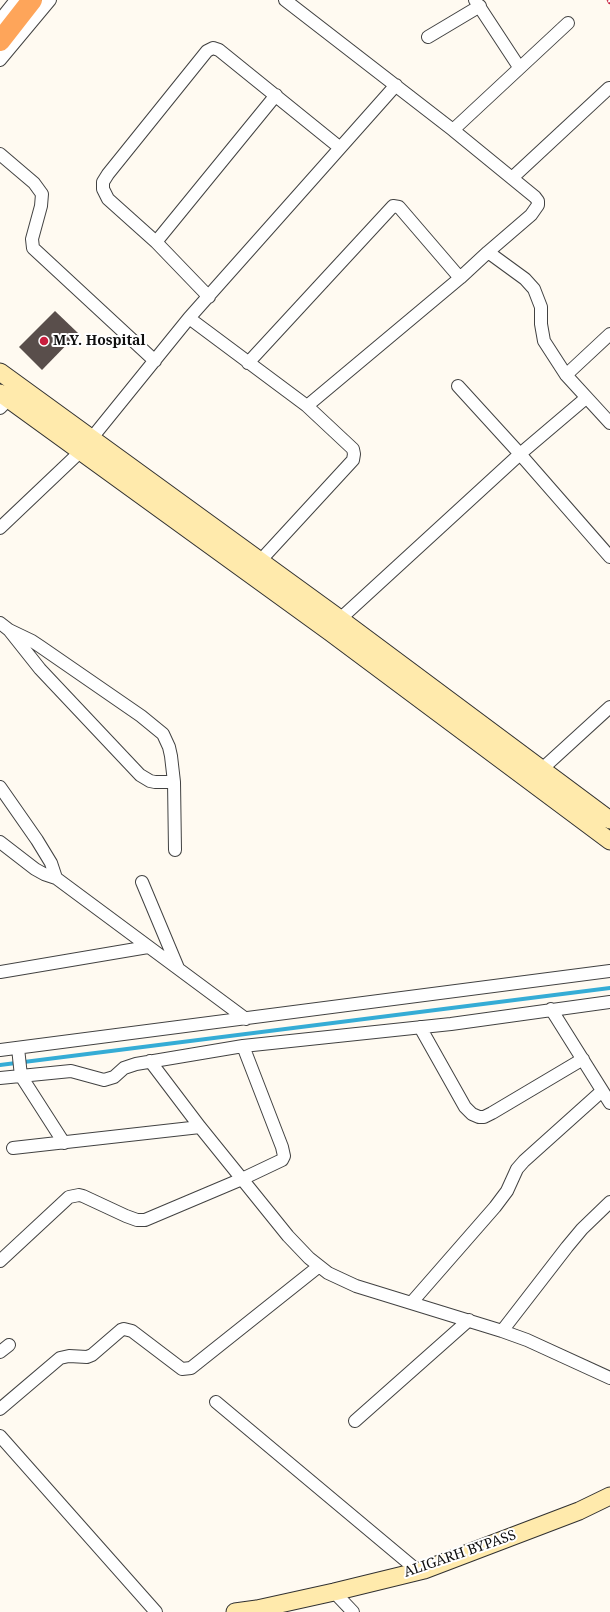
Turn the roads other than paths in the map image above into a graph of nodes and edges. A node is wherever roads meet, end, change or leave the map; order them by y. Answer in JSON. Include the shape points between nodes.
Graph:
{"nodes":[{"id":1,"x":16,"y":0,"type":"edge"},
{"id":2,"x":32,"y":0,"type":"edge"},
{"id":3,"x":50,"y":0,"type":"edge"},
{"id":4,"x":291,"y":2,"type":"edge"},
{"id":5,"x":478,"y":3,"type":"edge"},
{"id":6,"x":0,"y":20,"type":"edge"},
{"id":7,"x":568,"y":23,"type":"dead end"},
{"id":8,"x":428,"y":37,"type":"dead end"},
{"id":9,"x":0,"y":41,"type":"edge"},
{"id":10,"x":0,"y":60,"type":"edge"},
{"id":11,"x":519,"y":67,"type":"junction"},
{"id":12,"x":396,"y":85,"type":"junction"},
{"id":13,"x":609,"y":88,"type":"edge"},
{"id":14,"x":276,"y":96,"type":"junction"},
{"id":15,"x":453,"y":130,"type":"junction"},
{"id":16,"x":339,"y":147,"type":"junction"},
{"id":17,"x":0,"y":154,"type":"edge"},
{"id":18,"x":512,"y":178,"type":"junction"},
{"id":19,"x":156,"y":242,"type":"junction"},
{"id":20,"x":488,"y":252,"type":"junction"},
{"id":21,"x":460,"y":278,"type":"junction"},
{"id":22,"x":209,"y":297,"type":"junction"},
{"id":23,"x":189,"y":318,"type":"junction"},
{"id":24,"x":610,"y":334,"type":"edge"},
{"id":25,"x":155,"y":361,"type":"junction"},
{"id":26,"x":248,"y":363,"type":"junction"},
{"id":27,"x":0,"y":372,"type":"edge"},
{"id":28,"x":566,"y":375,"type":"junction"},
{"id":29,"x":458,"y":386,"type":"dead end"},
{"id":30,"x":586,"y":398,"type":"junction"},
{"id":31,"x":3,"y":400,"type":"edge"},
{"id":32,"x":307,"y":406,"type":"junction"},
{"id":33,"x":610,"y":423,"type":"edge"},
{"id":34,"x":91,"y":439,"type":"junction"},
{"id":35,"x":80,"y":452,"type":"junction"},
{"id":36,"x":520,"y":454,"type":"junction"},
{"id":37,"x":0,"y":528,"type":"edge"},
{"id":38,"x":610,"y":556,"type":"edge"},
{"id":39,"x":260,"y":561,"type":"junction"},
{"id":40,"x":340,"y":619,"type":"junction"},
{"id":41,"x":4,"y":627,"type":"edge"},
{"id":42,"x":610,"y":707,"type":"edge"},
{"id":43,"x":542,"y":768,"type":"junction"},
{"id":44,"x":174,"y":782,"type":"junction"},
{"id":45,"x":0,"y":787,"type":"edge"},
{"id":46,"x":610,"y":820,"type":"edge"},
{"id":47,"x":610,"y":841,"type":"edge"},
{"id":48,"x":0,"y":842,"type":"edge"},
{"id":49,"x":175,"y":850,"type":"dead end"},
{"id":50,"x":56,"y":878,"type":"junction"},
{"id":51,"x":142,"y":882,"type":"dead end"},
{"id":52,"x":148,"y":947,"type":"junction"},
{"id":53,"x":178,"y":969,"type":"junction"},
{"id":54,"x":610,"y":971,"type":"edge"},
{"id":55,"x":0,"y":972,"type":"edge"},
{"id":56,"x":610,"y":1002,"type":"edge"},
{"id":57,"x":551,"y":1009,"type":"junction"},
{"id":58,"x":246,"y":1018,"type":"junction"},
{"id":59,"x":420,"y":1027,"type":"junction"},
{"id":60,"x":243,"y":1046,"type":"junction"},
{"id":61,"x":0,"y":1050,"type":"edge"},
{"id":62,"x":583,"y":1059,"type":"junction"},
{"id":63,"x":150,"y":1061,"type":"junction"},
{"id":64,"x":19,"y":1063,"type":"junction"},
{"id":65,"x":0,"y":1078,"type":"edge"},
{"id":66,"x":602,"y":1091,"type":"junction"},
{"id":67,"x":610,"y":1103,"type":"edge"},
{"id":68,"x":200,"y":1127,"type":"junction"},
{"id":69,"x":64,"y":1143,"type":"junction"},
{"id":70,"x":13,"y":1148,"type":"dead end"},
{"id":71,"x":242,"y":1179,"type":"junction"},
{"id":72,"x":610,"y":1202,"type":"edge"},
{"id":73,"x":0,"y":1261,"type":"edge"},
{"id":74,"x":318,"y":1267,"type":"junction"},
{"id":75,"x":412,"y":1302,"type":"junction"},
{"id":76,"x":469,"y":1320,"type":"junction"},
{"id":77,"x":502,"y":1330,"type":"junction"},
{"id":78,"x":610,"y":1378,"type":"edge"},
{"id":79,"x":216,"y":1402,"type":"dead end"},
{"id":80,"x":0,"y":1410,"type":"edge"},
{"id":81,"x":355,"y":1421,"type":"dead end"},
{"id":82,"x":0,"y":1436,"type":"edge"},
{"id":83,"x":610,"y":1496,"type":"edge"},
{"id":84,"x":610,"y":1506,"type":"edge"},
{"id":85,"x":579,"y":1512,"type":"junction"},
{"id":86,"x":418,"y":1571,"type":"junction"},
{"id":87,"x":334,"y":1592,"type":"junction"},
{"id":88,"x":259,"y":1610,"type":"edge"},
{"id":89,"x":156,"y":1612,"type":"edge"},
{"id":90,"x":235,"y":1612,"type":"edge"},
{"id":91,"x":353,"y":1612,"type":"edge"}],
"edges":[{"from":1,"to":6,"type":"street"},
{"from":2,"to":9,"type":"highway"},
{"from":3,"to":10,"type":"street"},
{"from":4,"to":12,"type":"street"},
{"from":5,"to":8,"type":"street"},
{"from":5,"to":11,"type":"street"},
{"from":7,"to":11,"type":"street"},
{"from":11,"to":15,"type":"street"},
{"from":12,"to":15,"type":"street"},
{"from":12,"to":16,"type":"street"},
{"from":13,"to":18,"type":"street"},
{"from":14,"to":16,"type":"street"},
{"from":14,"to":19,"type":"street"},
{"from":14,"to":19,"type":"street","via":[[219,50],[213,48],[207,51],[103,182],[108,199]]},
{"from":15,"to":18,"type":"street"},
{"from":16,"to":22,"type":"street"},
{"from":17,"to":25,"type":"street","via":[[34,182],[42,194],[32,239],[33,248]]},
{"from":18,"to":20,"type":"street","via":[[535,197],[538,205],[531,215]]},
{"from":19,"to":22,"type":"street"},
{"from":20,"to":21,"type":"street"},
{"from":20,"to":28,"type":"street","via":[[525,279],[534,289],[541,307],[544,341]]},
{"from":21,"to":26,"type":"street","via":[[399,207],[393,206]]},
{"from":21,"to":32,"type":"street"},
{"from":22,"to":23,"type":"street"},
{"from":23,"to":25,"type":"street"},
{"from":23,"to":26,"type":"street"},
{"from":24,"to":28,"type":"street"},
{"from":25,"to":34,"type":"street"},
{"from":26,"to":32,"type":"street"},
{"from":27,"to":34,"type":"main road"},
{"from":28,"to":30,"type":"street"},
{"from":29,"to":36,"type":"street"},
{"from":30,"to":33,"type":"street"},
{"from":30,"to":36,"type":"street"},
{"from":31,"to":35,"type":"main road"},
{"from":32,"to":39,"type":"street","via":[[353,448],[353,460]]},
{"from":34,"to":39,"type":"main road"},
{"from":35,"to":37,"type":"street"},
{"from":35,"to":47,"type":"main road","via":[[330,632]]},
{"from":36,"to":38,"type":"street"},
{"from":36,"to":40,"type":"street"},
{"from":39,"to":40,"type":"main road"},
{"from":40,"to":43,"type":"main road"},
{"from":41,"to":44,"type":"street","via":[[140,775],[150,781]]},
{"from":41,"to":44,"type":"street","via":[[37,644],[157,728],[169,747]]},
{"from":42,"to":43,"type":"street"},
{"from":43,"to":46,"type":"main road"},
{"from":44,"to":49,"type":"street"},
{"from":45,"to":50,"type":"street","via":[[37,840],[51,863]]},
{"from":48,"to":50,"type":"street","via":[[35,869]]},
{"from":50,"to":52,"type":"street"},
{"from":51,"to":53,"type":"street"},
{"from":52,"to":53,"type":"street"},
{"from":52,"to":55,"type":"street"},
{"from":53,"to":58,"type":"street"},
{"from":54,"to":58,"type":"street"},
{"from":56,"to":57,"type":"street"},
{"from":57,"to":59,"type":"street"},
{"from":57,"to":62,"type":"street"},
{"from":58,"to":64,"type":"street"},
{"from":59,"to":60,"type":"street"},
{"from":59,"to":62,"type":"street","via":[[465,1107],[479,1117],[492,1113]]},
{"from":60,"to":63,"type":"street"},
{"from":60,"to":71,"type":"street","via":[[284,1156]]},
{"from":61,"to":64,"type":"street"},
{"from":62,"to":66,"type":"street"},
{"from":63,"to":64,"type":"street","via":[[124,1068],[114,1077],[104,1080],[76,1072]]},
{"from":63,"to":68,"type":"street"},
{"from":64,"to":65,"type":"street"},
{"from":64,"to":69,"type":"street"},
{"from":66,"to":67,"type":"street"},
{"from":66,"to":75,"type":"street","via":[[524,1161],[495,1207]]},
{"from":68,"to":69,"type":"street"},
{"from":68,"to":71,"type":"street"},
{"from":69,"to":70,"type":"street"},
{"from":71,"to":73,"type":"street","via":[[145,1220],[126,1216],[83,1196],[70,1197]]},
{"from":71,"to":74,"type":"street","via":[[288,1236]]},
{"from":72,"to":77,"type":"street","via":[[582,1229]]},
{"from":74,"to":75,"type":"street","via":[[356,1286]]},
{"from":74,"to":80,"type":"street","via":[[191,1368],[182,1369],[132,1331],[124,1329],[92,1355],[83,1358],[60,1358]]},
{"from":75,"to":76,"type":"street"},
{"from":76,"to":77,"type":"street"},
{"from":76,"to":81,"type":"street"},
{"from":77,"to":78,"type":"street"},
{"from":79,"to":86,"type":"street"},
{"from":82,"to":89,"type":"street"},
{"from":83,"to":85,"type":"main road","name":"ALIGARH BYPASS"},
{"from":84,"to":85,"type":"street"},
{"from":85,"to":86,"type":"main road","name":"ALIGARH BYPASS"},
{"from":86,"to":87,"type":"main road","name":"ALIGARH BYPASS"},
{"from":87,"to":88,"type":"main road","name":"ALIGARH BYPASS"},
{"from":87,"to":91,"type":"street"},
{"from":88,"to":90,"type":"main road","name":"ALIGARH BYPASS"}]}
